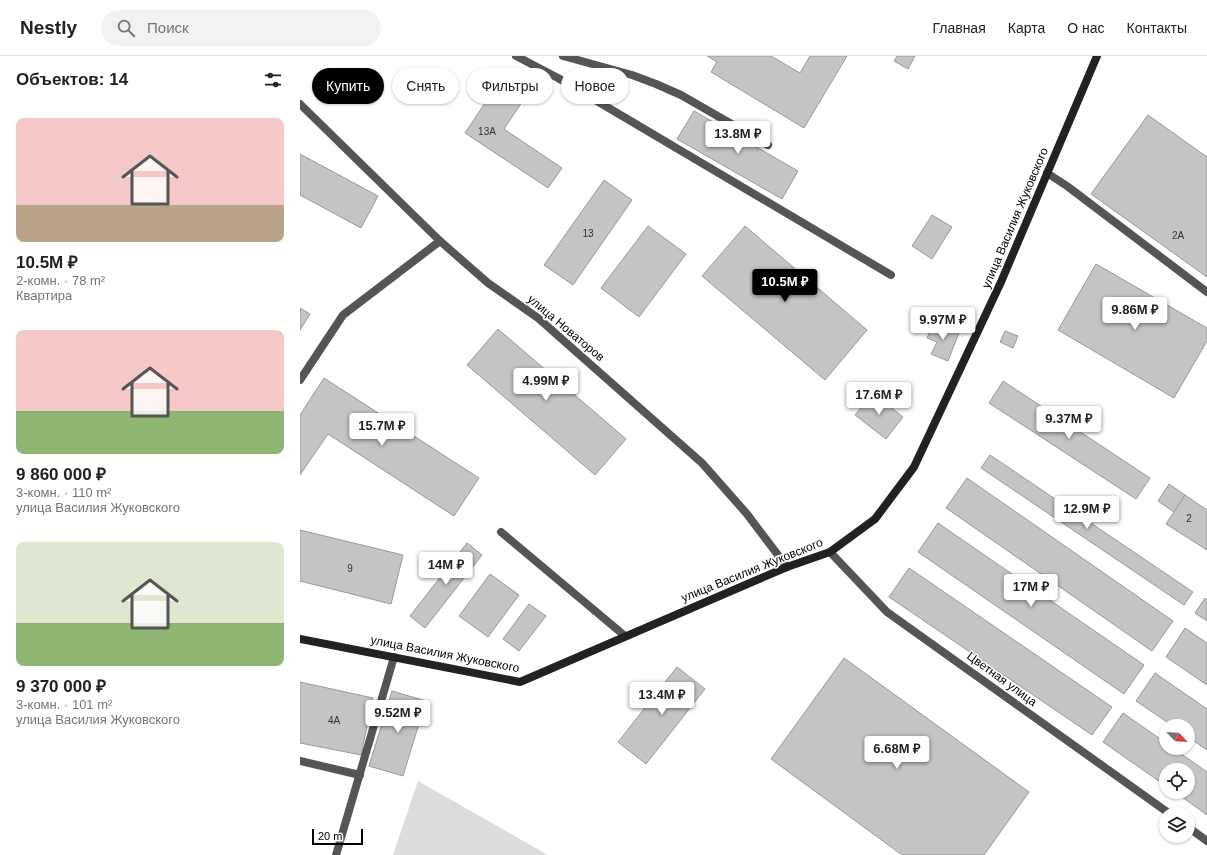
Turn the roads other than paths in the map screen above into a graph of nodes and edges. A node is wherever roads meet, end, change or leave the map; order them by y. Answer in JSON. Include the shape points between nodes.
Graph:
{"nodes":[{"id":1,"x":516,"y":56,"type":"edge"},
{"id":2,"x":563,"y":56,"type":"edge"},
{"id":3,"x":1096,"y":56,"type":"edge"},
{"id":4,"x":300,"y":104,"type":"edge"},
{"id":5,"x":768,"y":145,"type":"dead end"},
{"id":6,"x":1047,"y":173,"type":"junction"},
{"id":7,"x":440,"y":241,"type":"junction"},
{"id":8,"x":891,"y":275,"type":"dead end"},
{"id":9,"x":1207,"y":292,"type":"edge"},
{"id":10,"x":300,"y":380,"type":"edge"},
{"id":11,"x":501,"y":532,"type":"dead end"},
{"id":12,"x":830,"y":552,"type":"junction"},
{"id":13,"x":786,"y":567,"type":"junction"},
{"id":14,"x":625,"y":636,"type":"junction"},
{"id":15,"x":300,"y":639,"type":"edge"},
{"id":16,"x":394,"y":657,"type":"junction"},
{"id":17,"x":300,"y":761,"type":"edge"},
{"id":18,"x":360,"y":775,"type":"junction"},
{"id":19,"x":1160,"y":807,"type":"edge"},
{"id":20,"x":1195,"y":832,"type":"edge"},
{"id":21,"x":1207,"y":841,"type":"edge"},
{"id":22,"x":336,"y":855,"type":"edge"}],
"edges":[{"from":1,"to":8,"type":"street","via":[[558,78]]},
{"from":2,"to":5,"type":"street","via":[[656,84],[681,95]]},
{"from":3,"to":6,"type":"street","name":"улица Василия Жуковского"},
{"from":4,"to":7,"type":"street","name":"улица Новаторов"},
{"from":6,"to":9,"type":"street"},
{"from":6,"to":12,"type":"street","name":"улица Василия Жуковского","via":[[1001,282],[914,467],[875,519]]},
{"from":7,"to":10,"type":"street","via":[[342,315]]},
{"from":7,"to":13,"type":"street","name":"улица Новаторов","via":[[488,283],[538,318],[702,463],[747,514]]},
{"from":11,"to":14,"type":"street"},
{"from":12,"to":13,"type":"street","name":"улица Василия Жуковского"},
{"from":12,"to":19,"type":"street","name":"Цветная улица","via":[[887,612]]},
{"from":13,"to":14,"type":"street","name":"улица Василия Жуковского"},
{"from":14,"to":16,"type":"street","name":"улица Василия Жуковского","via":[[520,682]]},
{"from":15,"to":16,"type":"street","name":"улица Василия Жуковского"},
{"from":16,"to":18,"type":"street"},
{"from":17,"to":18,"type":"street"},
{"from":18,"to":22,"type":"street"},
{"from":20,"to":21,"type":"street"}]}
